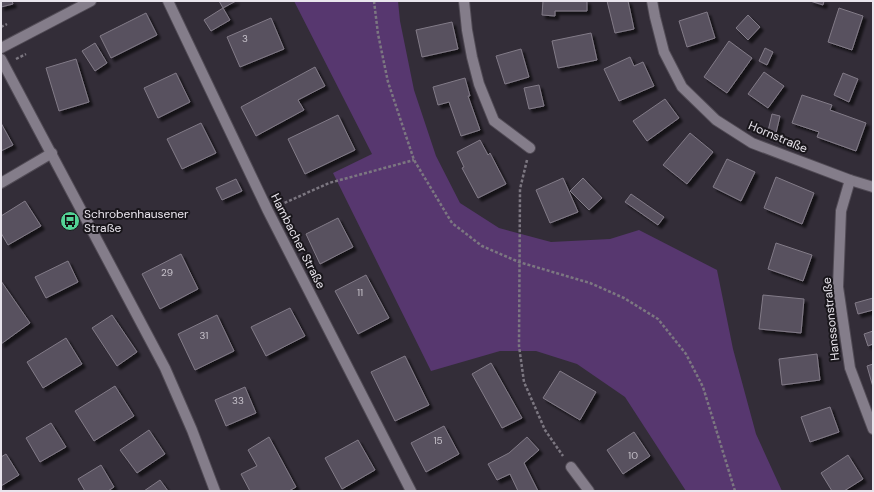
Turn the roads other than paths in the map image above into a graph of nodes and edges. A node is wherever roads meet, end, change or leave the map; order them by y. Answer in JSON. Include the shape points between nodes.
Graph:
{"nodes":[{"id":1,"x":91,"y":1,"type":"edge"},
{"id":2,"x":168,"y":1,"type":"edge"},
{"id":3,"x":464,"y":1,"type":"edge"},
{"id":4,"x":652,"y":1,"type":"edge"},
{"id":5,"x":1,"y":48,"type":"edge"},
{"id":6,"x":1,"y":59,"type":"edge"},
{"id":7,"x":530,"y":148,"type":"road end"},
{"id":8,"x":52,"y":153,"type":"junction"},
{"id":9,"x":850,"y":180,"type":"junction"},
{"id":10,"x":1,"y":183,"type":"edge"},
{"id":11,"x":873,"y":187,"type":"edge"},
{"id":12,"x":873,"y":429,"type":"edge"},
{"id":13,"x":571,"y":467,"type":"road end"},
{"id":14,"x":215,"y":491,"type":"edge"},
{"id":15,"x":412,"y":491,"type":"edge"},
{"id":16,"x":589,"y":491,"type":"edge"}],
"edges":[{"from":1,"to":5,"type":"street"},
{"from":2,"to":15,"type":"street","name":"Hambacher Straße","via":[[268,211]]},
{"from":3,"to":7,"type":"street","via":[[466,30],[472,57],[479,84],[494,121]]},
{"from":4,"to":9,"type":"street","name":"Hornstraße","via":[[664,52],[682,87],[716,120],[752,143]]},
{"from":6,"to":8,"type":"street"},
{"from":8,"to":10,"type":"street"},
{"from":8,"to":14,"type":"street","via":[[165,368]]},
{"from":9,"to":11,"type":"street","name":"Hornstraße"},
{"from":9,"to":12,"type":"street","name":"Hanssonstraße","via":[[841,211],[838,287],[850,368]]},
{"from":13,"to":16,"type":"street"}]}
